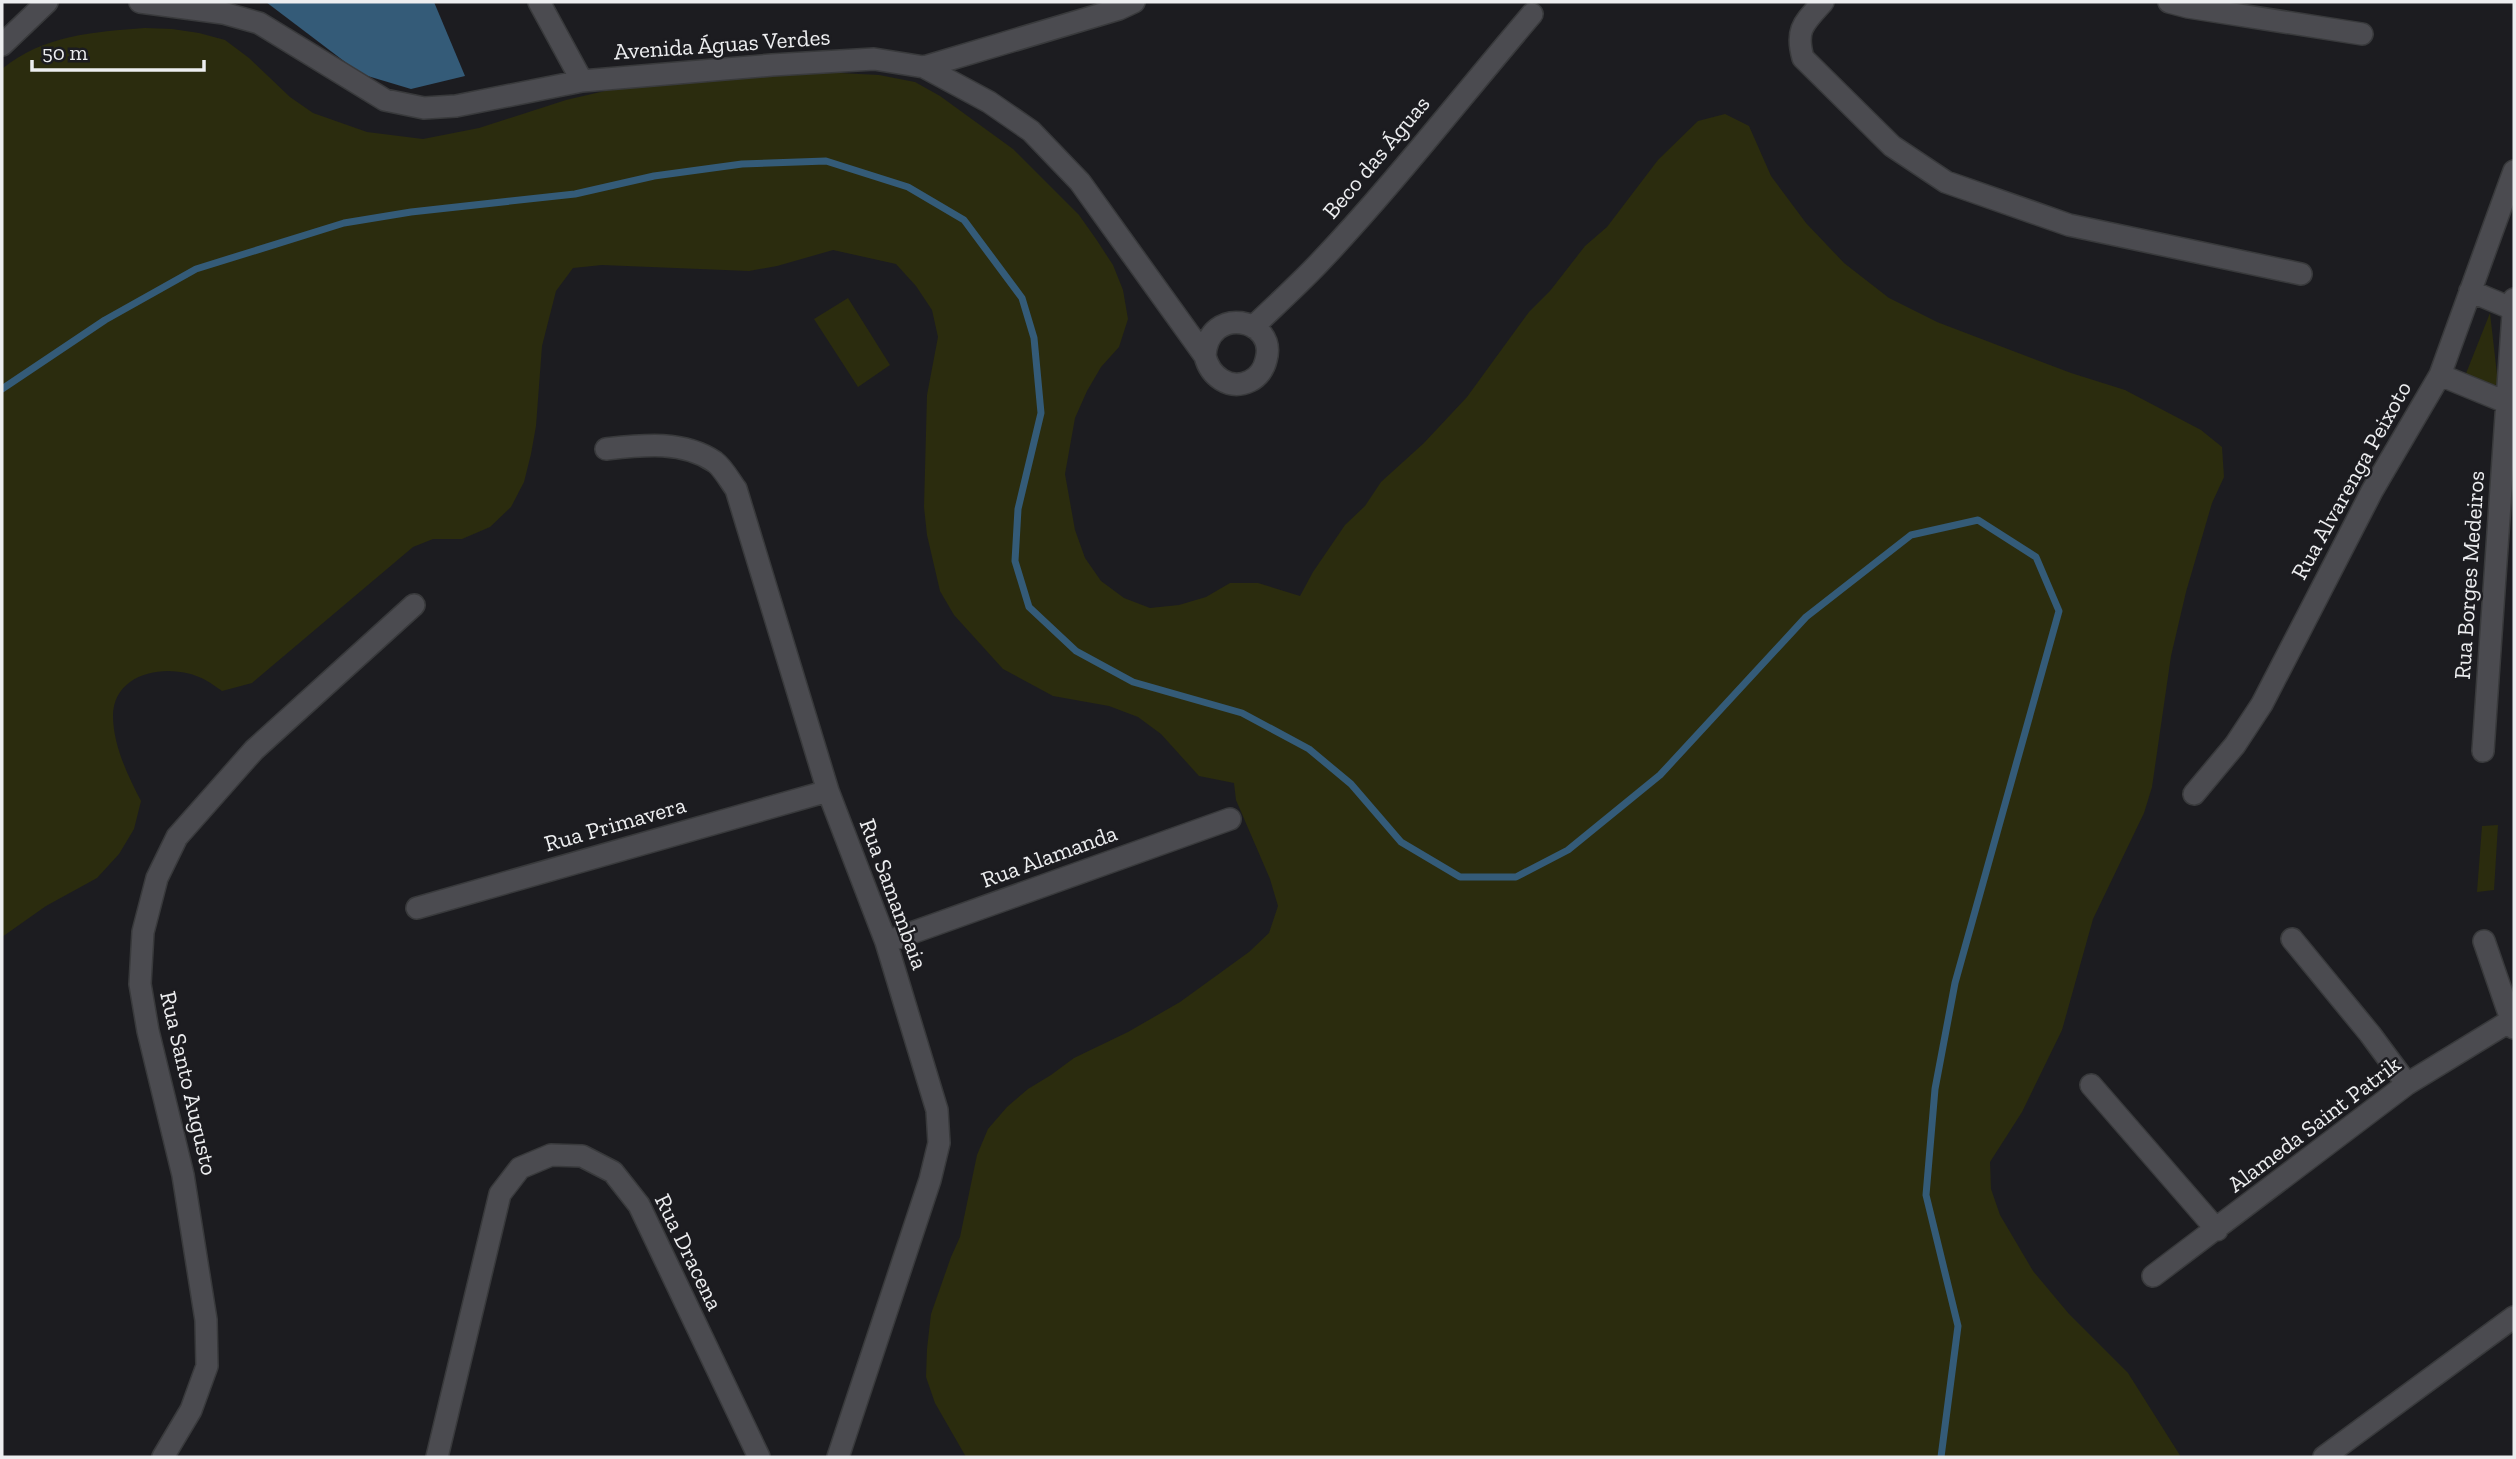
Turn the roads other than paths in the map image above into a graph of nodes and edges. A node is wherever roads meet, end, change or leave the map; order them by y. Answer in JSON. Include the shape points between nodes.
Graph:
{"nodes":[{"id":1,"x":47,"y":2,"type":"edge"},
{"id":2,"x":140,"y":2,"type":"edge"},
{"id":3,"x":539,"y":2,"type":"edge"},
{"id":4,"x":1134,"y":2,"type":"edge"},
{"id":5,"x":1823,"y":2,"type":"edge"},
{"id":6,"x":2169,"y":2,"type":"edge"},
{"id":7,"x":1532,"y":14,"type":"dead end"},
{"id":8,"x":2362,"y":34,"type":"dead end"},
{"id":9,"x":2,"y":45,"type":"edge"},
{"id":10,"x":924,"y":67,"type":"junction"},
{"id":11,"x":582,"y":81,"type":"junction"},
{"id":12,"x":2514,"y":170,"type":"edge"},
{"id":13,"x":2301,"y":274,"type":"dead end"},
{"id":14,"x":2470,"y":291,"type":"junction"},
{"id":15,"x":2514,"y":304,"type":"edge"},
{"id":16,"x":1253,"y":327,"type":"junction"},
{"id":17,"x":1205,"y":356,"type":"junction"},
{"id":18,"x":2440,"y":374,"type":"junction"},
{"id":19,"x":2508,"y":403,"type":"junction"},
{"id":20,"x":606,"y":449,"type":"dead end"},
{"id":21,"x":414,"y":605,"type":"dead end"},
{"id":22,"x":2483,"y":751,"type":"dead end"},
{"id":23,"x":828,"y":791,"type":"junction"},
{"id":24,"x":2194,"y":794,"type":"dead end"},
{"id":25,"x":1230,"y":819,"type":"dead end"},
{"id":26,"x":417,"y":908,"type":"dead end"},
{"id":27,"x":2292,"y":939,"type":"dead end"},
{"id":28,"x":2484,"y":941,"type":"dead end"},
{"id":29,"x":886,"y":942,"type":"junction"},
{"id":30,"x":2512,"y":1024,"type":"edge"},
{"id":31,"x":2407,"y":1084,"type":"junction"},
{"id":32,"x":2091,"y":1085,"type":"dead end"},
{"id":33,"x":2217,"y":1230,"type":"junction"},
{"id":34,"x":2153,"y":1276,"type":"dead end"},
{"id":35,"x":2514,"y":1317,"type":"edge"},
{"id":36,"x":163,"y":1457,"type":"edge"},
{"id":37,"x":437,"y":1457,"type":"edge"},
{"id":38,"x":759,"y":1457,"type":"edge"},
{"id":39,"x":838,"y":1457,"type":"edge"},
{"id":40,"x":2324,"y":1457,"type":"edge"}],
"edges":[{"from":1,"to":9,"type":"street"},
{"from":2,"to":11,"type":"street","name":"Avenida Águas Verdes","via":[[223,13],[259,23],[385,100],[424,108]]},
{"from":3,"to":11,"type":"street"},
{"from":4,"to":10,"type":"street"},
{"from":5,"to":13,"type":"street","via":[[1801,27],[1803,58],[1892,146],[1946,182],[2069,226]]},
{"from":6,"to":8,"type":"street"},
{"from":7,"to":16,"type":"street","name":"Beco das Águas","via":[[1319,264]]},
{"from":10,"to":11,"type":"street","name":"Avenida Águas Verdes","via":[[874,59]]},
{"from":10,"to":17,"type":"street","name":"Avenida Águas Verdes","via":[[1031,131],[1080,182]]},
{"from":12,"to":14,"type":"street","name":"Rua Alvarenga Peixoto"},
{"from":14,"to":15,"type":"street"},
{"from":14,"to":18,"type":"street","name":"Rua Alvarenga Peixoto"},
{"from":15,"to":19,"type":"street","name":"Rua Borges Medeiros"},
{"from":16,"to":17,"type":"street","via":[[1234,322],[1216,329],[1205,346]]},
{"from":16,"to":17,"type":"street","name":"Avenida Águas Verdes","via":[[1266,343],[1268,354],[1260,373],[1251,380],[1230,384],[1221,380],[1207,366]]},
{"from":18,"to":19,"type":"street"},
{"from":18,"to":24,"type":"street","name":"Rua Alvarenga Peixoto","via":[[2372,491],[2262,704],[2235,746]]},
{"from":19,"to":22,"type":"street","name":"Rua Borges Medeiros"},
{"from":20,"to":23,"type":"street","name":"Rua Samambaia","via":[[648,444],[690,450],[717,463],[736,489]]},
{"from":21,"to":36,"type":"street","name":"Rua Santo Augusto","via":[[254,750],[177,837],[157,878],[143,932],[140,984],[183,1174],[206,1332],[206,1366],[191,1410]]},
{"from":23,"to":26,"type":"street","name":"Rua Primavera"},
{"from":23,"to":29,"type":"street","name":"Rua Samambaia"},
{"from":25,"to":29,"type":"street","name":"Rua Alamanda"},
{"from":27,"to":31,"type":"street"},
{"from":28,"to":30,"type":"street"},
{"from":29,"to":39,"type":"street","name":"Rua Samambaia","via":[[937,1110],[939,1143]]},
{"from":30,"to":31,"type":"street","name":"Alameda Saint Patrik"},
{"from":31,"to":33,"type":"street","name":"Alameda Saint Patrik"},
{"from":32,"to":33,"type":"street"},
{"from":33,"to":34,"type":"street","name":"Alameda Saint Patrik"},
{"from":35,"to":40,"type":"street"},
{"from":37,"to":38,"type":"street","name":"Rua Dracena","via":[[500,1194],[520,1168],[551,1155],[582,1156],[613,1172],[639,1205]]}]}
